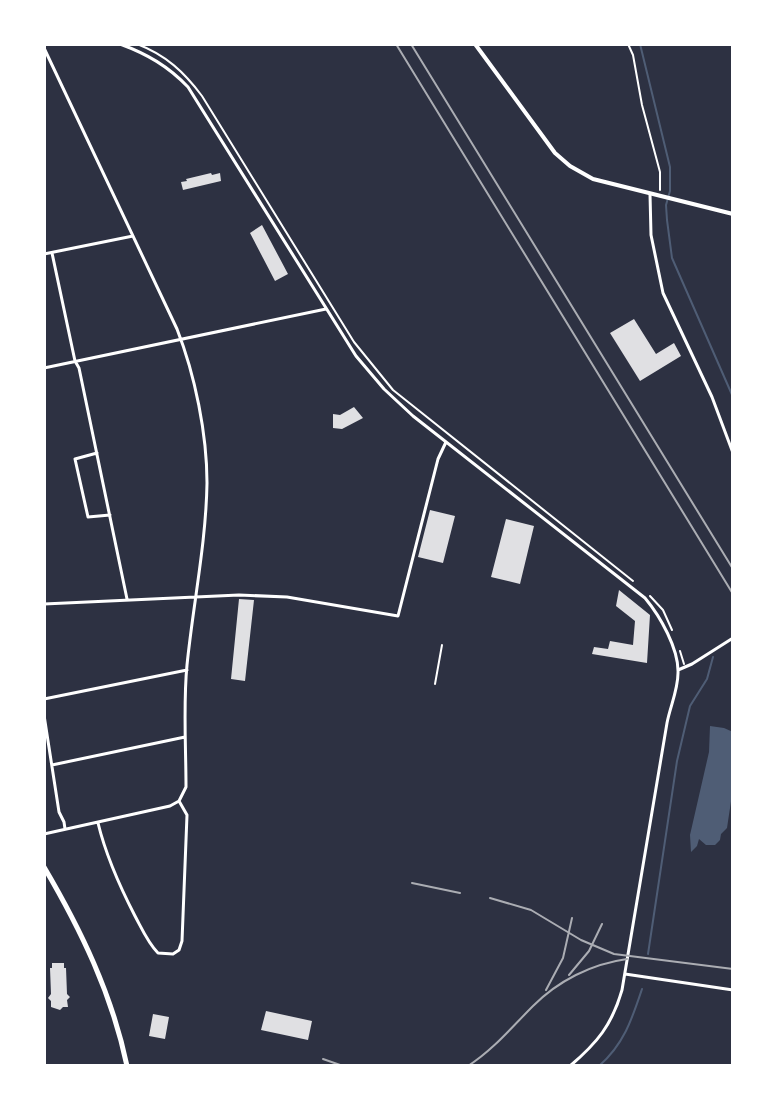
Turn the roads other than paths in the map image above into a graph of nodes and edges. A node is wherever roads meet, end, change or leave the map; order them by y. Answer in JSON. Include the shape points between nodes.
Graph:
{"nodes":[{"id":1,"x":475,"y":44,"type":"edge"},
{"id":2,"x":123,"y":45,"type":"edge"},
{"id":3,"x":44,"y":48,"type":"edge"},
{"id":4,"x":650,"y":194,"type":"junction"},
{"id":5,"x":733,"y":214,"type":"edge"},
{"id":6,"x":133,"y":236,"type":"junction"},
{"id":7,"x":52,"y":253,"type":"junction"},
{"id":8,"x":44,"y":254,"type":"edge"},
{"id":9,"x":326,"y":309,"type":"junction"},
{"id":10,"x":181,"y":339,"type":"junction"},
{"id":11,"x":75,"y":361,"type":"junction"},
{"id":12,"x":44,"y":368,"type":"edge"},
{"id":13,"x":446,"y":442,"type":"junction"},
{"id":14,"x":97,"y":453,"type":"junction"},
{"id":15,"x":733,"y":453,"type":"edge"},
{"id":16,"x":110,"y":515,"type":"junction"},
{"id":17,"x":195,"y":596,"type":"junction"},
{"id":18,"x":127,"y":599,"type":"junction"},
{"id":19,"x":44,"y":604,"type":"edge"},
{"id":20,"x":733,"y":638,"type":"edge"},
{"id":21,"x":442,"y":645,"type":"dead end"},
{"id":22,"x":187,"y":670,"type":"junction"},
{"id":23,"x":678,"y":670,"type":"junction"},
{"id":24,"x":435,"y":684,"type":"dead end"},
{"id":25,"x":44,"y":699,"type":"edge"},
{"id":26,"x":44,"y":715,"type":"edge"},
{"id":27,"x":185,"y":737,"type":"junction"},
{"id":28,"x":52,"y":765,"type":"junction"},
{"id":29,"x":179,"y":801,"type":"junction"},
{"id":30,"x":98,"y":823,"type":"junction"},
{"id":31,"x":65,"y":829,"type":"junction"},
{"id":32,"x":44,"y":834,"type":"edge"},
{"id":33,"x":44,"y":867,"type":"edge"},
{"id":34,"x":625,"y":974,"type":"junction"},
{"id":35,"x":733,"y":990,"type":"edge"},
{"id":36,"x":127,"y":1066,"type":"edge"},
{"id":37,"x":570,"y":1066,"type":"edge"}],
"edges":[{"from":1,"to":4,"type":"street","via":[[570,166],[593,179]]},
{"from":2,"to":9,"type":"street","via":[[168,67],[197,98]]},
{"from":3,"to":6,"type":"street"},
{"from":4,"to":5,"type":"street"},
{"from":4,"to":15,"type":"street","via":[[651,235],[663,293]]},
{"from":6,"to":7,"type":"street"},
{"from":6,"to":10,"type":"street"},
{"from":7,"to":8,"type":"street"},
{"from":7,"to":11,"type":"street"},
{"from":9,"to":10,"type":"street"},
{"from":9,"to":13,"type":"street","via":[[380,385]]},
{"from":10,"to":11,"type":"street"},
{"from":10,"to":17,"type":"street","via":[[206,457]]},
{"from":11,"to":12,"type":"street"},
{"from":11,"to":14,"type":"street"},
{"from":13,"to":17,"type":"street","via":[[398,616],[287,597]]},
{"from":13,"to":23,"type":"street","via":[[645,598],[665,628]]},
{"from":14,"to":16,"type":"street"},
{"from":14,"to":16,"type":"street","via":[[75,459],[88,517]]},
{"from":16,"to":18,"type":"street"},
{"from":17,"to":18,"type":"street"},
{"from":17,"to":22,"type":"street"},
{"from":18,"to":19,"type":"street"},
{"from":20,"to":23,"type":"street"},
{"from":21,"to":24,"type":"lane"},
{"from":22,"to":25,"type":"street"},
{"from":22,"to":27,"type":"street"},
{"from":23,"to":34,"type":"street"},
{"from":26,"to":28,"type":"street"},
{"from":27,"to":28,"type":"street"},
{"from":27,"to":29,"type":"street","via":[[186,787]]},
{"from":28,"to":31,"type":"street"},
{"from":29,"to":30,"type":"street"},
{"from":29,"to":30,"type":"street","via":[[187,815],[187,854],[182,941],[173,954],[158,953],[149,943],[106,855]]},
{"from":30,"to":31,"type":"street"},
{"from":31,"to":32,"type":"street"},
{"from":33,"to":36,"type":"main road","via":[[109,997]]},
{"from":34,"to":35,"type":"street"},
{"from":34,"to":37,"type":"street","via":[[606,1030]]}]}
